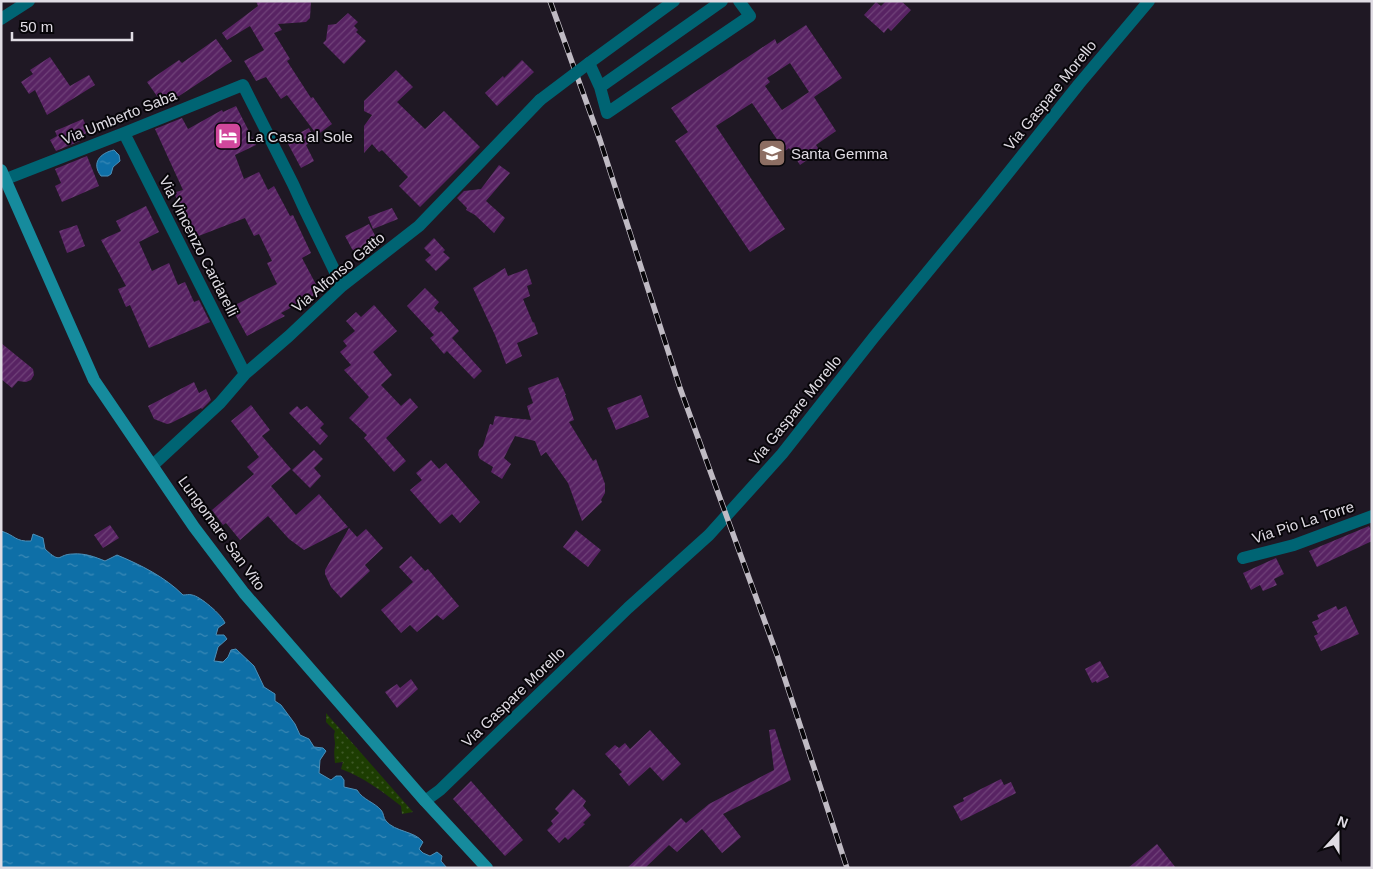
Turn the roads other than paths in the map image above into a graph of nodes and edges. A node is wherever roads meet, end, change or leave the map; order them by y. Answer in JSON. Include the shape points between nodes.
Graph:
{"nodes":[{"id":1,"x":29,"y":1,"type":"edge"},
{"id":2,"x":722,"y":1,"type":"edge"},
{"id":3,"x":738,"y":1,"type":"edge"},
{"id":4,"x":1149,"y":1,"type":"edge"},
{"id":5,"x":669,"y":3,"type":"edge"},
{"id":6,"x":1,"y":19,"type":"edge"},
{"id":7,"x":590,"y":63,"type":"junction"},
{"id":8,"x":600,"y":87,"type":"junction"},
{"id":9,"x":124,"y":133,"type":"junction"},
{"id":10,"x":3,"y":174,"type":"edge"},
{"id":11,"x":342,"y":286,"type":"junction"},
{"id":12,"x":245,"y":374,"type":"junction"},
{"id":13,"x":153,"y":465,"type":"junction"},
{"id":14,"x":1372,"y":516,"type":"edge"},
{"id":15,"x":1243,"y":558,"type":"dead end"},
{"id":16,"x":425,"y":801,"type":"junction"},
{"id":17,"x":487,"y":868,"type":"edge"}],
"edges":[{"from":1,"to":6,"type":"street"},
{"from":2,"to":8,"type":"street"},
{"from":3,"to":8,"type":"street","via":[[750,16],[607,113]]},
{"from":4,"to":16,"type":"street","name":"Via Gaspare Morello","via":[[782,454],[709,535]]},
{"from":5,"to":7,"type":"street","name":"Via Alfonso Gatto"},
{"from":7,"to":8,"type":"street"},
{"from":7,"to":11,"type":"street","name":"Via Alfonso Gatto","bridge":true,"via":[[540,100],[419,226]]},
{"from":9,"to":10,"type":"street","name":"Via Umberto Saba"},
{"from":9,"to":11,"type":"street","name":"Via Umberto Saba","via":[[243,85]]},
{"from":9,"to":12,"type":"street","name":"Via Vincenzo Cardarelli"},
{"from":10,"to":13,"type":"main road","name":"Lungomare San Vito","via":[[94,380]]},
{"from":11,"to":12,"type":"street","name":"Via Alfonso Gatto"},
{"from":12,"to":13,"type":"street","name":"Via Alfonso Gatto","via":[[220,403]]},
{"from":13,"to":16,"type":"main road","name":"Lungomare San Vito","via":[[194,527],[244,593]]},
{"from":14,"to":15,"type":"street","name":"Via Pio La Torre","via":[[1294,545]]},
{"from":16,"to":17,"type":"main road","name":"Lungomare San Vito"}]}
